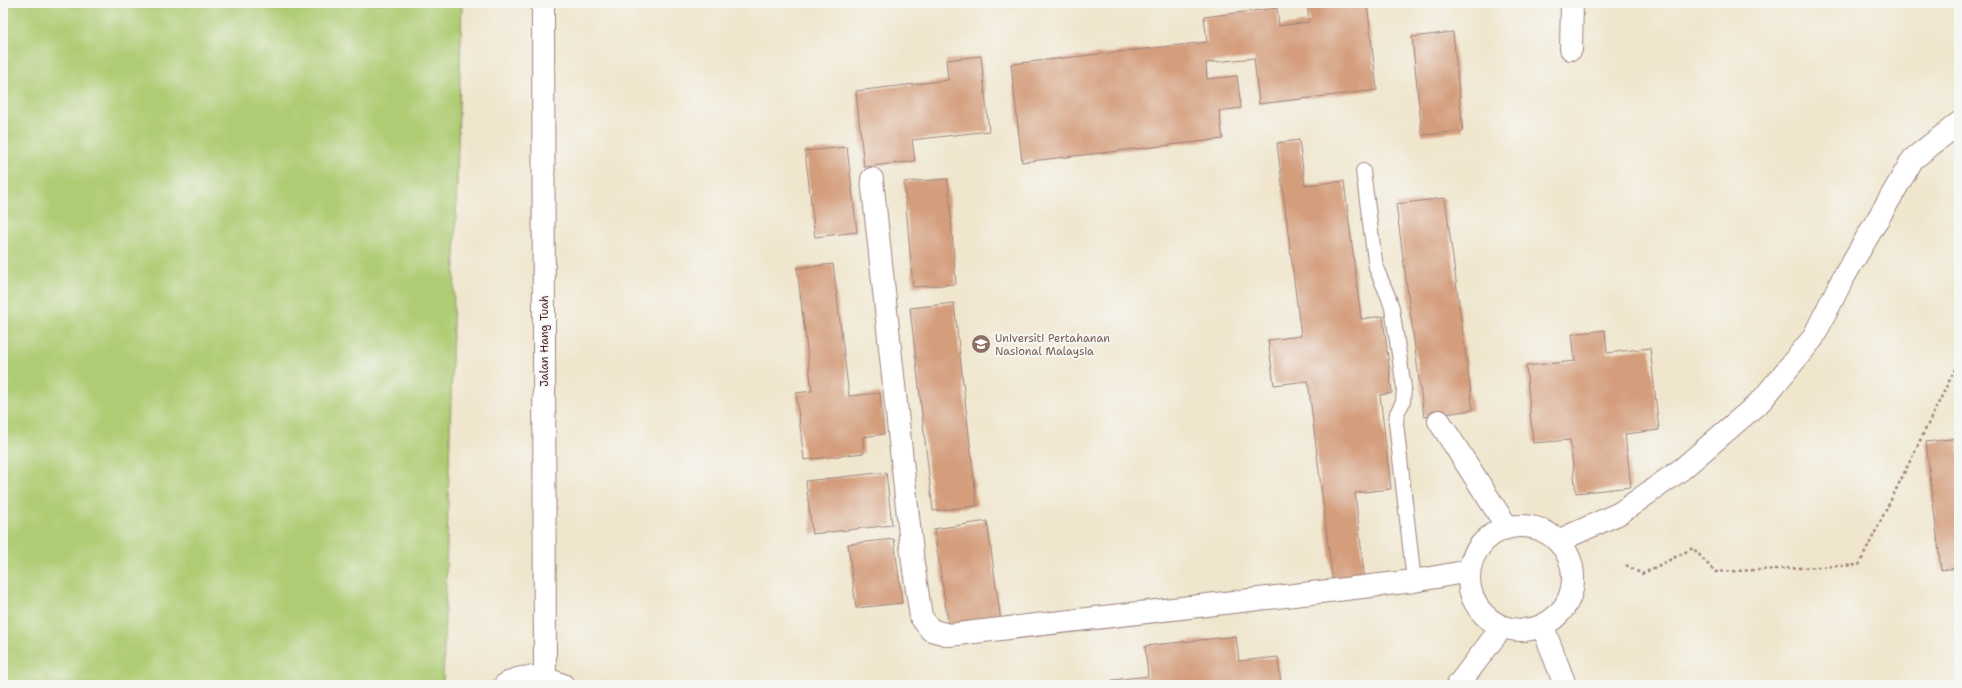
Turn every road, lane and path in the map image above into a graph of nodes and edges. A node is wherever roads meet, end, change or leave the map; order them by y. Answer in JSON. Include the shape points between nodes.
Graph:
{"nodes":[{"id":1,"x":543,"y":3,"type":"edge"},
{"id":2,"x":1572,"y":3,"type":"edge"},
{"id":3,"x":1571,"y":49,"type":"dead end"},
{"id":4,"x":1959,"y":123,"type":"edge"},
{"id":5,"x":1363,"y":171,"type":"dead end"},
{"id":6,"x":872,"y":180,"type":"dead end"},
{"id":7,"x":1959,"y":361,"type":"edge"},
{"id":8,"x":1439,"y":421,"type":"dead end"},
{"id":9,"x":1507,"y":527,"type":"junction"},
{"id":10,"x":1558,"y":541,"type":"junction"},
{"id":11,"x":1626,"y":565,"type":"dead end"},
{"id":12,"x":1470,"y":571,"type":"junction"},
{"id":13,"x":1414,"y":581,"type":"junction"},
{"id":14,"x":1502,"y":627,"type":"junction"},
{"id":15,"x":1543,"y":627,"type":"junction"},
{"id":16,"x":554,"y":682,"type":"edge"},
{"id":17,"x":505,"y":685,"type":"edge"},
{"id":18,"x":1458,"y":685,"type":"edge"},
{"id":19,"x":1565,"y":685,"type":"edge"}],
"edges":[{"from":1,"to":16,"type":"street","name":"Jalan Hang Tuah"},
{"from":2,"to":3,"type":"street"},
{"from":4,"to":10,"type":"street","via":[[1913,159],[1846,273],[1813,338],[1762,400],[1682,469],[1620,513]]},
{"from":5,"to":13,"type":"lane","via":[[1376,268],[1392,308],[1404,388],[1403,402],[1397,413],[1396,424]]},
{"from":6,"to":13,"type":"street","via":[[913,563],[921,617],[931,630],[948,635]]},
{"from":7,"to":11,"type":"path","via":[[1858,565],[1715,572],[1693,548],[1642,574]]},
{"from":8,"to":9,"type":"street"},
{"from":9,"to":10,"type":"street","via":[[1525,525],[1543,530]]},
{"from":9,"to":12,"type":"street","via":[[1490,536],[1476,552]]},
{"from":10,"to":15,"type":"street","via":[[1569,555],[1573,573],[1572,591],[1565,607]]},
{"from":12,"to":13,"type":"street"},
{"from":12,"to":14,"type":"street","via":[[1470,588],[1476,604],[1487,618]]},
{"from":14,"to":15,"type":"street","via":[[1519,630]]},
{"from":14,"to":18,"type":"street"},
{"from":15,"to":19,"type":"street"},
{"from":16,"to":17,"type":"street","via":[[526,677]]}]}
